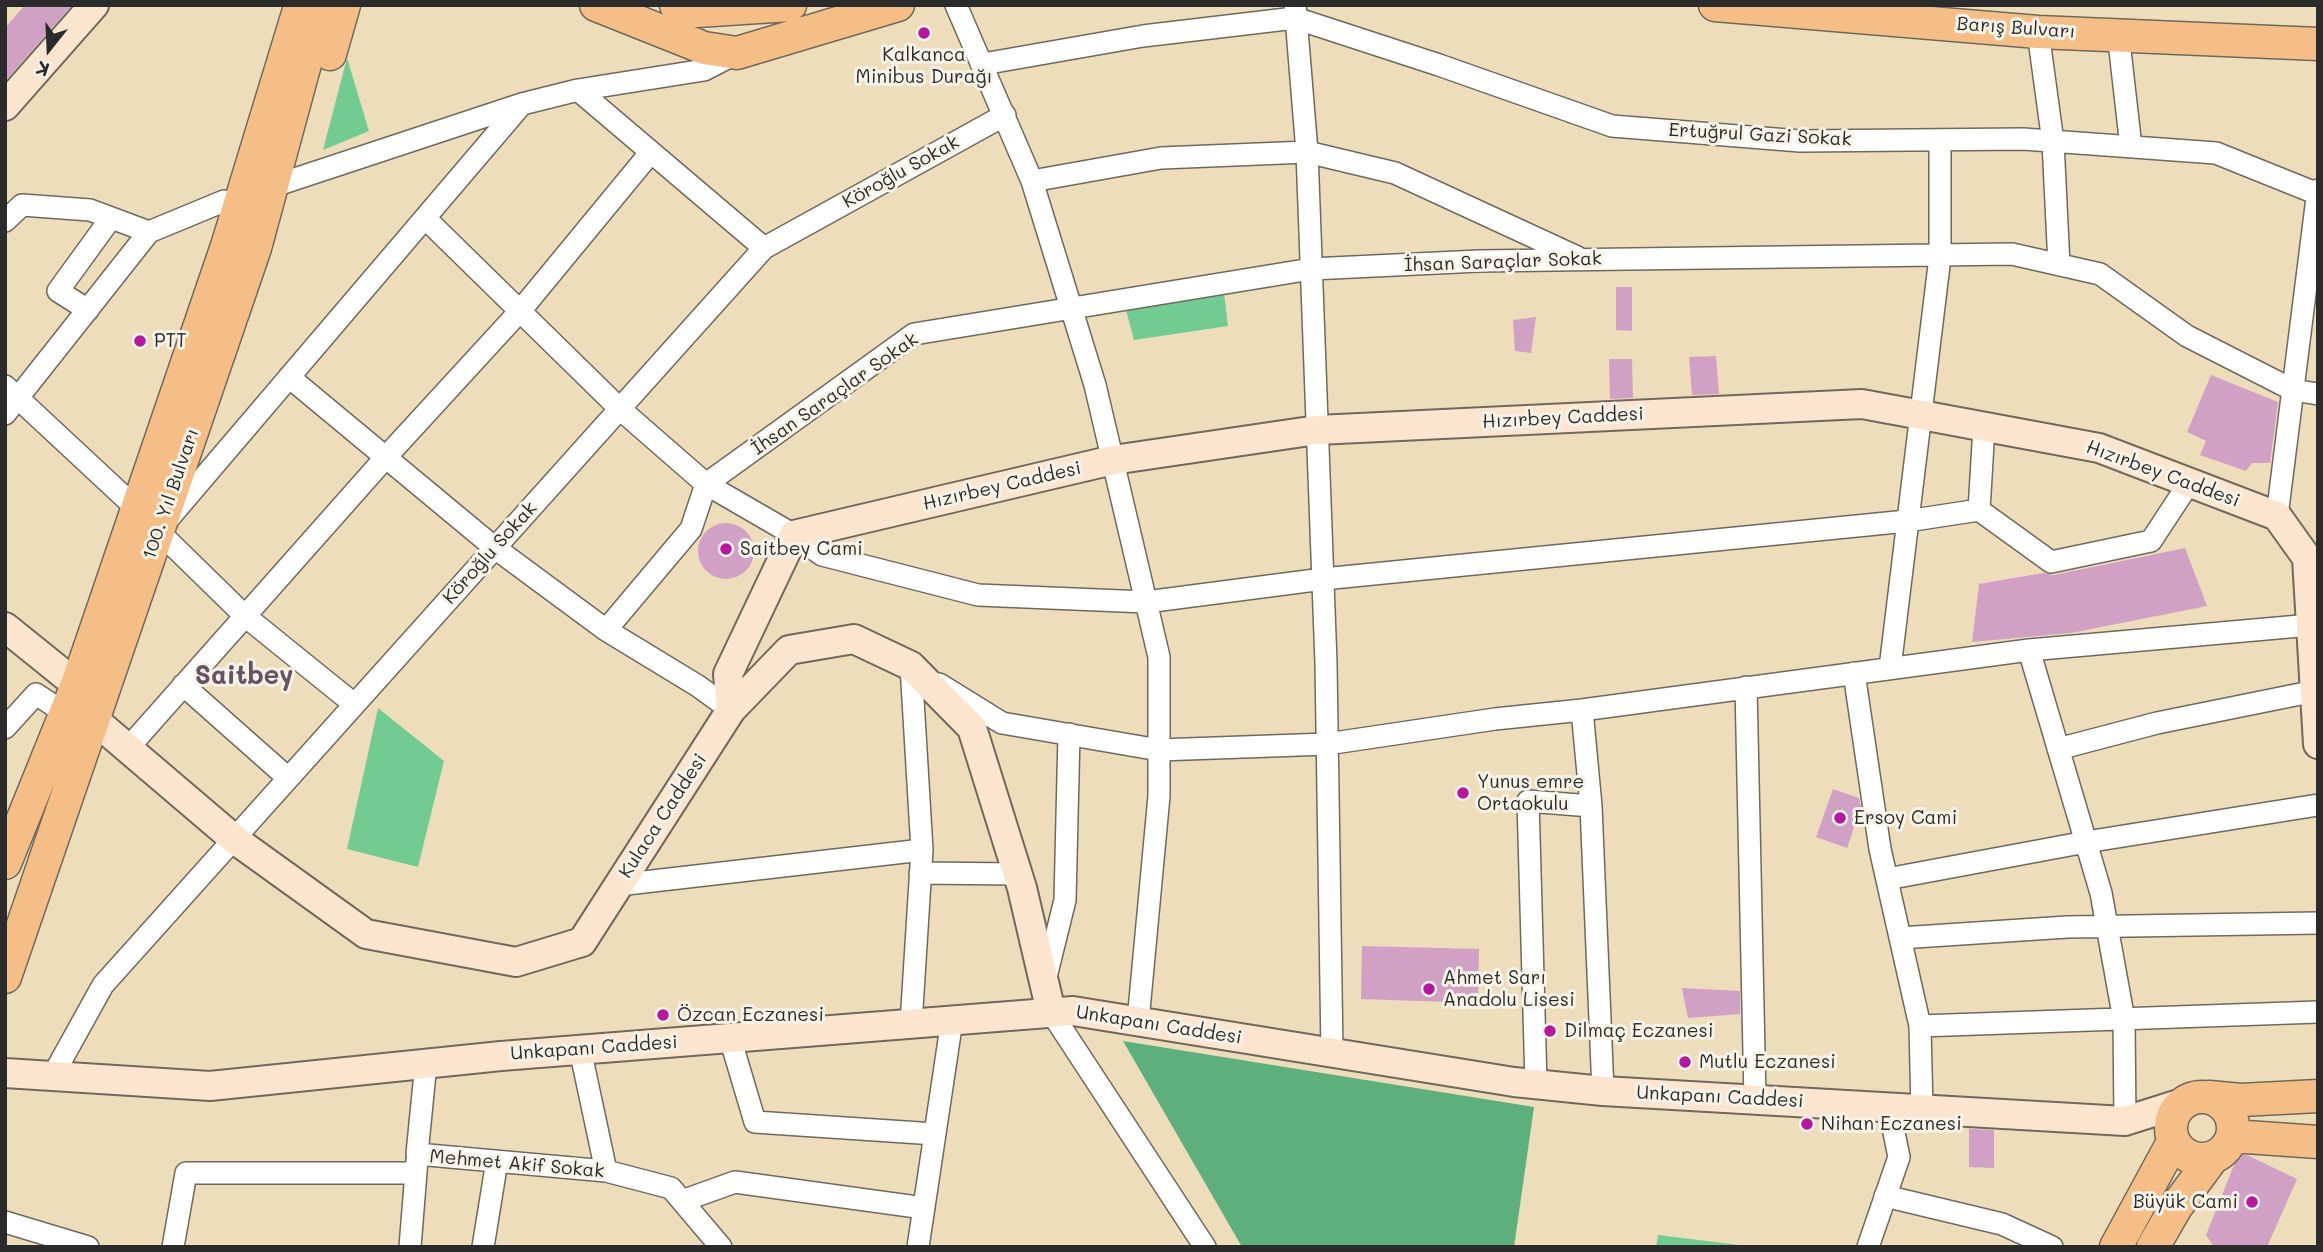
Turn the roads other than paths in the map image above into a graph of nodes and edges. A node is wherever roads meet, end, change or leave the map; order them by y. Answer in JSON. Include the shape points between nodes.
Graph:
{"nodes":[{"id":1,"x":94,"y":5,"type":"edge"},
{"id":2,"x":281,"y":5,"type":"edge"},
{"id":3,"x":300,"y":5,"type":"edge"},
{"id":4,"x":321,"y":5,"type":"edge"},
{"id":5,"x":344,"y":5,"type":"edge"},
{"id":6,"x":596,"y":5,"type":"edge"},
{"id":7,"x":676,"y":5,"type":"edge"},
{"id":8,"x":790,"y":5,"type":"edge"},
{"id":9,"x":898,"y":5,"type":"edge"},
{"id":10,"x":956,"y":5,"type":"edge"},
{"id":11,"x":1715,"y":5,"type":"edge"},
{"id":12,"x":1295,"y":12,"type":"edge"},
{"id":13,"x":2038,"y":32,"type":"junction"},
{"id":14,"x":2119,"y":33,"type":"junction"},
{"id":15,"x":2318,"y":44,"type":"edge"},
{"id":16,"x":737,"y":53,"type":"junction"},
{"id":17,"x":983,"y":64,"type":"junction"},
{"id":18,"x":578,"y":90,"type":"junction"},
{"id":19,"x":522,"y":104,"type":"junction"},
{"id":20,"x":5,"y":106,"type":"edge"},
{"id":21,"x":1004,"y":115,"type":"junction"},
{"id":22,"x":1940,"y":140,"type":"junction"},
{"id":23,"x":2053,"y":142,"type":"junction"},
{"id":24,"x":2131,"y":147,"type":"junction"},
{"id":25,"x":651,"y":152,"type":"junction"},
{"id":26,"x":1307,"y":152,"type":"junction"},
{"id":27,"x":1032,"y":181,"type":"junction"},
{"id":28,"x":283,"y":183,"type":"junction"},
{"id":29,"x":2317,"y":192,"type":"edge"},
{"id":30,"x":224,"y":201,"type":"junction"},
{"id":31,"x":111,"y":218,"type":"junction"},
{"id":32,"x":425,"y":218,"type":"junction"},
{"id":33,"x":5,"y":221,"type":"edge"},
{"id":34,"x":149,"y":232,"type":"junction"},
{"id":35,"x":241,"y":247,"type":"junction"},
{"id":36,"x":764,"y":248,"type":"junction"},
{"id":37,"x":1940,"y":257,"type":"junction"},
{"id":38,"x":1584,"y":260,"type":"junction"},
{"id":39,"x":2059,"y":265,"type":"junction"},
{"id":40,"x":1311,"y":270,"type":"junction"},
{"id":41,"x":1071,"y":307,"type":"junction"},
{"id":42,"x":88,"y":310,"type":"junction"},
{"id":43,"x":520,"y":311,"type":"junction"},
{"id":44,"x":289,"y":377,"type":"junction"},
{"id":45,"x":2293,"y":390,"type":"junction"},
{"id":46,"x":12,"y":392,"type":"edge"},
{"id":47,"x":2318,"y":394,"type":"edge"},
{"id":48,"x":620,"y":409,"type":"junction"},
{"id":49,"x":5,"y":414,"type":"edge"},
{"id":50,"x":1920,"y":415,"type":"junction"},
{"id":51,"x":1984,"y":427,"type":"junction"},
{"id":52,"x":1317,"y":430,"type":"junction"},
{"id":53,"x":386,"y":457,"type":"junction"},
{"id":54,"x":1113,"y":460,"type":"junction"},
{"id":55,"x":2189,"y":483,"type":"junction"},
{"id":56,"x":706,"y":484,"type":"junction"},
{"id":57,"x":136,"y":508,"type":"junction"},
{"id":58,"x":1979,"y":510,"type":"junction"},
{"id":59,"x":2277,"y":516,"type":"junction"},
{"id":60,"x":1907,"y":521,"type":"junction"},
{"id":61,"x":158,"y":531,"type":"junction"},
{"id":62,"x":794,"y":535,"type":"junction"},
{"id":63,"x":495,"y":548,"type":"junction"},
{"id":64,"x":2313,"y":568,"type":"edge"},
{"id":65,"x":1323,"y":579,"type":"junction"},
{"id":66,"x":1146,"y":602,"type":"junction"},
{"id":67,"x":245,"y":616,"type":"junction"},
{"id":68,"x":2311,"y":625,"type":"junction"},
{"id":69,"x":5,"y":627,"type":"edge"},
{"id":70,"x":606,"y":630,"type":"junction"},
{"id":71,"x":2029,"y":650,"type":"junction"},
{"id":72,"x":911,"y":666,"type":"junction"},
{"id":73,"x":1890,"y":668,"type":"junction"},
{"id":74,"x":1854,"y":673,"type":"junction"},
{"id":75,"x":183,"y":685,"type":"junction"},
{"id":76,"x":1746,"y":687,"type":"junction"},
{"id":77,"x":2315,"y":691,"type":"junction"},
{"id":78,"x":354,"y":704,"type":"junction"},
{"id":79,"x":78,"y":705,"type":"junction"},
{"id":80,"x":731,"y":710,"type":"junction"},
{"id":81,"x":1582,"y":710,"type":"junction"},
{"id":82,"x":5,"y":728,"type":"edge"},
{"id":83,"x":1069,"y":734,"type":"junction"},
{"id":84,"x":1327,"y":744,"type":"junction"},
{"id":85,"x":2318,"y":744,"type":"edge"},
{"id":86,"x":129,"y":747,"type":"junction"},
{"id":87,"x":2058,"y":749,"type":"junction"},
{"id":88,"x":1158,"y":750,"type":"junction"},
{"id":89,"x":288,"y":778,"type":"junction"},
{"id":90,"x":2318,"y":805,"type":"edge"},
{"id":91,"x":1591,"y":806,"type":"junction"},
{"id":92,"x":234,"y":839,"type":"junction"},
{"id":93,"x":2086,"y":842,"type":"junction"},
{"id":94,"x":922,"y":850,"type":"junction"},
{"id":95,"x":5,"y":863,"type":"edge"},
{"id":96,"x":920,"y":873,"type":"junction"},
{"id":97,"x":1018,"y":874,"type":"junction"},
{"id":98,"x":1887,"y":878,"type":"junction"},
{"id":99,"x":618,"y":885,"type":"junction"},
{"id":100,"x":2318,"y":923,"type":"edge"},
{"id":101,"x":2106,"y":928,"type":"junction"},
{"id":102,"x":1900,"y":938,"type":"junction"},
{"id":103,"x":5,"y":977,"type":"edge"},
{"id":104,"x":1044,"y":983,"type":"junction"},
{"id":105,"x":1051,"y":1012,"type":"junction"},
{"id":106,"x":2318,"y":1012,"type":"edge"},
{"id":107,"x":951,"y":1020,"type":"junction"},
{"id":108,"x":2124,"y":1020,"type":"junction"},
{"id":109,"x":1138,"y":1021,"type":"junction"},
{"id":110,"x":911,"y":1024,"type":"junction"},
{"id":111,"x":1920,"y":1026,"type":"junction"},
{"id":112,"x":730,"y":1038,"type":"junction"},
{"id":113,"x":580,"y":1049,"type":"junction"},
{"id":114,"x":1332,"y":1052,"type":"junction"},
{"id":115,"x":426,"y":1063,"type":"junction"},
{"id":116,"x":5,"y":1073,"type":"edge"},
{"id":117,"x":52,"y":1077,"type":"junction"},
{"id":118,"x":1536,"y":1083,"type":"junction"},
{"id":119,"x":1603,"y":1091,"type":"junction"},
{"id":120,"x":2318,"y":1096,"type":"edge"},
{"id":121,"x":1755,"y":1099,"type":"junction"},
{"id":122,"x":1888,"y":1108,"type":"junction"},
{"id":123,"x":1922,"y":1111,"type":"junction"},
{"id":124,"x":2184,"y":1119,"type":"junction"},
{"id":125,"x":2125,"y":1121,"type":"junction"},
{"id":126,"x":935,"y":1134,"type":"junction"},
{"id":127,"x":2318,"y":1142,"type":"edge"},
{"id":128,"x":2223,"y":1147,"type":"junction"},
{"id":129,"x":497,"y":1161,"type":"junction"},
{"id":130,"x":416,"y":1164,"type":"junction"},
{"id":131,"x":606,"y":1171,"type":"junction"},
{"id":132,"x":1885,"y":1196,"type":"junction"},
{"id":133,"x":682,"y":1201,"type":"junction"},
{"id":134,"x":924,"y":1208,"type":"junction"},
{"id":135,"x":5,"y":1222,"type":"edge"},
{"id":136,"x":88,"y":1247,"type":"edge"},
{"id":137,"x":173,"y":1247,"type":"edge"},
{"id":138,"x":410,"y":1247,"type":"edge"},
{"id":139,"x":483,"y":1247,"type":"edge"},
{"id":140,"x":721,"y":1247,"type":"edge"},
{"id":141,"x":918,"y":1247,"type":"edge"},
{"id":142,"x":1205,"y":1247,"type":"edge"},
{"id":143,"x":1868,"y":1247,"type":"edge"},
{"id":144,"x":2052,"y":1247,"type":"edge"},
{"id":145,"x":2116,"y":1247,"type":"edge"},
{"id":146,"x":2153,"y":1247,"type":"edge"}],
"edges":[{"from":1,"to":20,"type":"main road"},
{"from":2,"to":30,"type":"main road"},
{"from":3,"to":35,"type":"main road","name":"100. Yıl Bulvarı","via":[[272,105]]},
{"from":4,"to":35,"type":"main road","name":"100. Yıl Bulvarı"},
{"from":5,"to":28,"type":"main road","via":[[303,138]]},
{"from":6,"to":16,"type":"main road","via":[[704,48]]},
{"from":7,"to":8,"type":"main road","via":[[696,11]]},
{"from":9,"to":16,"type":"main road"},
{"from":10,"to":17,"type":"street"},
{"from":11,"to":13,"type":"main road","name":"Barış Bulvarı"},
{"from":12,"to":17,"type":"street"},
{"from":12,"to":22,"type":"street","name":"Ertuğrul Gazi Sokak","via":[[1612,126],[1800,141]]},
{"from":12,"to":26,"type":"street"},
{"from":13,"to":14,"type":"main road","name":"Barış Bulvarı"},
{"from":13,"to":23,"type":"street"},
{"from":14,"to":15,"type":"main road","name":"Barış Bulvarı"},
{"from":14,"to":24,"type":"street"},
{"from":16,"to":18,"type":"street","via":[[704,70]]},
{"from":17,"to":21,"type":"street"},
{"from":18,"to":19,"type":"street"},
{"from":18,"to":25,"type":"street"},
{"from":19,"to":28,"type":"street"},
{"from":19,"to":32,"type":"street"},
{"from":21,"to":27,"type":"street"},
{"from":21,"to":36,"type":"street","name":"Köroğlu Sokak"},
{"from":22,"to":23,"type":"street","name":"Ertuğrul Gazi Sokak"},
{"from":22,"to":37,"type":"street"},
{"from":23,"to":24,"type":"street","name":"Ertuğrul Gazi Sokak"},
{"from":23,"to":39,"type":"street"},
{"from":24,"to":29,"type":"street","name":"Ertuğrul Gazi Sokak","via":[[2216,153]]},
{"from":25,"to":36,"type":"street"},
{"from":25,"to":43,"type":"street"},
{"from":26,"to":27,"type":"street","via":[[1161,158]]},
{"from":26,"to":38,"type":"street","via":[[1395,173]]},
{"from":26,"to":40,"type":"street"},
{"from":27,"to":41,"type":"street"},
{"from":28,"to":35,"type":"main road"},
{"from":29,"to":45,"type":"street"},
{"from":30,"to":34,"type":"street"},
{"from":30,"to":35,"type":"main road"},
{"from":31,"to":33,"type":"street","via":[[90,210],[22,205]]},
{"from":31,"to":34,"type":"street"},
{"from":31,"to":42,"type":"street","via":[[58,291]]},
{"from":32,"to":43,"type":"street"},
{"from":32,"to":44,"type":"street"},
{"from":34,"to":42,"type":"street"},
{"from":35,"to":57,"type":"main road","name":"100. Yıl Bulvarı"},
{"from":35,"to":61,"type":"main road","name":"100. Yıl Bulvarı"},
{"from":36,"to":48,"type":"street","name":"Köroğlu Sokak"},
{"from":37,"to":38,"type":"street","name":"İhsan Saraçlar Sokak"},
{"from":37,"to":39,"type":"street","name":"İhsan Saraçlar Sokak","via":[[2012,254]]},
{"from":37,"to":50,"type":"street"},
{"from":38,"to":40,"type":"street","name":"İhsan Saraçlar Sokak"},
{"from":39,"to":45,"type":"street","name":"İhsan Saraçlar Sokak","via":[[2100,274],[2187,336]]},
{"from":40,"to":41,"type":"street","name":"İhsan Saraçlar Sokak"},
{"from":40,"to":52,"type":"street"},
{"from":41,"to":54,"type":"street"},
{"from":41,"to":56,"type":"street","name":"İhsan Saraçlar Sokak","via":[[914,334]]},
{"from":42,"to":46,"type":"street"},
{"from":43,"to":48,"type":"street"},
{"from":43,"to":53,"type":"street"},
{"from":44,"to":53,"type":"street"},
{"from":44,"to":61,"type":"street"},
{"from":45,"to":47,"type":"street","name":"İhsan Saraçlar Sokak"},
{"from":45,"to":59,"type":"street"},
{"from":46,"to":49,"type":"street"},
{"from":46,"to":57,"type":"street"},
{"from":48,"to":56,"type":"street"},
{"from":48,"to":63,"type":"street","name":"Köroğlu Sokak"},
{"from":50,"to":51,"type":"main road","name":"Hızırbey Caddesi"},
{"from":50,"to":52,"type":"main road","name":"Hızırbey Caddesi","via":[[1862,404]]},
{"from":50,"to":60,"type":"street"},
{"from":51,"to":55,"type":"main road","name":"Hızırbey Caddesi","via":[[2099,448]]},
{"from":51,"to":58,"type":"street"},
{"from":52,"to":54,"type":"main road","name":"Hızırbey Caddesi"},
{"from":52,"to":65,"type":"street"},
{"from":53,"to":63,"type":"street"},
{"from":53,"to":67,"type":"street"},
{"from":54,"to":62,"type":"main road","name":"Hızırbey Caddesi"},
{"from":54,"to":66,"type":"street"},
{"from":55,"to":58,"type":"street","via":[[2151,541],[2051,562]]},
{"from":55,"to":59,"type":"main road","name":"Hızırbey Caddesi"},
{"from":56,"to":62,"type":"street"},
{"from":56,"to":70,"type":"street","via":[[691,529]]},
{"from":57,"to":79,"type":"main road","name":"100. Yıl Bulvarı"},
{"from":58,"to":60,"type":"street"},
{"from":59,"to":64,"type":"main road"},
{"from":60,"to":65,"type":"street"},
{"from":60,"to":73,"type":"street"},
{"from":61,"to":67,"type":"street"},
{"from":61,"to":79,"type":"main road","name":"100. Yıl Bulvarı"},
{"from":62,"to":66,"type":"street","via":[[822,555],[978,595]]},
{"from":62,"to":80,"type":"main road","via":[[728,674]]},
{"from":63,"to":70,"type":"street"},
{"from":63,"to":78,"type":"street","name":"Köroğlu Sokak"},
{"from":64,"to":68,"type":"main road"},
{"from":65,"to":66,"type":"street"},
{"from":65,"to":84,"type":"street"},
{"from":66,"to":88,"type":"street","via":[[1159,657]]},
{"from":67,"to":75,"type":"street"},
{"from":67,"to":78,"type":"street"},
{"from":68,"to":71,"type":"street"},
{"from":68,"to":77,"type":"main road"},
{"from":69,"to":79,"type":"main road","name":"Kulaca Caddesi"},
{"from":70,"to":80,"type":"street"},
{"from":71,"to":73,"type":"street"},
{"from":71,"to":87,"type":"street"},
{"from":72,"to":80,"type":"main road","name":"Kulaca Caddesi","via":[[854,639],[789,650]]},
{"from":72,"to":83,"type":"street","via":[[1002,723]]},
{"from":72,"to":94,"type":"street"},
{"from":72,"to":97,"type":"main road","name":"Kulaca Caddesi","via":[[972,728]]},
{"from":73,"to":74,"type":"street"},
{"from":74,"to":76,"type":"street"},
{"from":74,"to":98,"type":"street"},
{"from":75,"to":86,"type":"street"},
{"from":75,"to":89,"type":"street"},
{"from":76,"to":81,"type":"street"},
{"from":76,"to":121,"type":"street"},
{"from":77,"to":85,"type":"main road"},
{"from":77,"to":87,"type":"street","via":[[2157,723]]},
{"from":78,"to":89,"type":"street","name":"Köroğlu Sokak"},
{"from":79,"to":82,"type":"street","via":[[36,694]]},
{"from":79,"to":86,"type":"main road","name":"Kulaca Caddesi"},
{"from":79,"to":95,"type":"main road","name":"100. Yıl Bulvarı"},
{"from":79,"to":103,"type":"main road","name":"100. Yıl Bulvarı"},
{"from":80,"to":99,"type":"main road","name":"Kulaca Caddesi"},
{"from":81,"to":84,"type":"street"},
{"from":81,"to":91,"type":"street"},
{"from":83,"to":88,"type":"street"},
{"from":83,"to":104,"type":"street","via":[[1065,900]]},
{"from":84,"to":88,"type":"street"},
{"from":84,"to":114,"type":"street"},
{"from":86,"to":92,"type":"main road","name":"Kulaca Caddesi"},
{"from":87,"to":93,"type":"street"},
{"from":88,"to":109,"type":"street"},
{"from":89,"to":92,"type":"street","name":"Köroğlu Sokak"},
{"from":90,"to":93,"type":"street"},
{"from":91,"to":118,"type":"street","via":[[1528,802]]},
{"from":91,"to":119,"type":"street"},
{"from":92,"to":99,"type":"main road","name":"Kulaca Caddesi","via":[[366,934],[516,962],[582,942]]},
{"from":92,"to":117,"type":"street","name":"Köroğlu Sokak","via":[[103,985]]},
{"from":93,"to":98,"type":"street"},
{"from":93,"to":101,"type":"street"},
{"from":94,"to":96,"type":"street"},
{"from":94,"to":99,"type":"street"},
{"from":96,"to":97,"type":"street"},
{"from":96,"to":110,"type":"street"},
{"from":97,"to":104,"type":"main road","name":"Kulaca Caddesi"},
{"from":98,"to":102,"type":"street"},
{"from":100,"to":101,"type":"street"},
{"from":101,"to":102,"type":"street"},
{"from":101,"to":108,"type":"street"},
{"from":102,"to":111,"type":"street"},
{"from":104,"to":105,"type":"main road","name":"Kulaca Caddesi"},
{"from":105,"to":107,"type":"main road","name":"Unkapanı Caddesi"},
{"from":105,"to":109,"type":"main road","name":"Unkapanı Caddesi"},
{"from":105,"to":142,"type":"street"},
{"from":106,"to":108,"type":"street"},
{"from":107,"to":110,"type":"main road","name":"Unkapanı Caddesi"},
{"from":107,"to":126,"type":"street"},
{"from":108,"to":111,"type":"street"},
{"from":108,"to":125,"type":"street"},
{"from":109,"to":114,"type":"main road","name":"Unkapanı Caddesi"},
{"from":110,"to":112,"type":"main road","name":"Unkapanı Caddesi"},
{"from":111,"to":123,"type":"street"},
{"from":112,"to":113,"type":"main road","name":"Unkapanı Caddesi"},
{"from":112,"to":126,"type":"street","via":[[755,1122]]},
{"from":113,"to":115,"type":"main road","name":"Unkapanı Caddesi"},
{"from":113,"to":131,"type":"street"},
{"from":114,"to":118,"type":"main road","name":"Unkapanı Caddesi"},
{"from":115,"to":117,"type":"main road","name":"Unkapanı Caddesi","via":[[210,1086]]},
{"from":115,"to":130,"type":"street","name":"Mehmet Akif Sokak"},
{"from":116,"to":117,"type":"main road","name":"Unkapanı Caddesi"},
{"from":118,"to":119,"type":"main road","name":"Unkapanı Caddesi"},
{"from":119,"to":121,"type":"main road","name":"Unkapanı Caddesi"},
{"from":120,"to":124,"type":"main road","via":[[2241,1100]]},
{"from":121,"to":122,"type":"main road","name":"Unkapanı Caddesi"},
{"from":122,"to":123,"type":"main road","name":"Unkapanı Caddesi"},
{"from":122,"to":132,"type":"street","via":[[1899,1157]]},
{"from":123,"to":125,"type":"main road","name":"Unkapanı Caddesi"},
{"from":124,"to":125,"type":"main road","name":"Unkapanı Caddesi"},
{"from":124,"to":128,"type":"main road","via":[[2186,1155],[2204,1159]]},
{"from":124,"to":128,"type":"main road","via":[[2225,1107],[2230,1115]]},
{"from":124,"to":145,"type":"main road"},
{"from":126,"to":134,"type":"street"},
{"from":127,"to":128,"type":"main road"},
{"from":128,"to":146,"type":"main road","via":[[2176,1207]]},
{"from":129,"to":130,"type":"street","name":"Mehmet Akif Sokak"},
{"from":129,"to":131,"type":"street","name":"Mehmet Akif Sokak"},
{"from":129,"to":139,"type":"street"},
{"from":130,"to":137,"type":"street","via":[[186,1173]]},
{"from":130,"to":138,"type":"street"},
{"from":131,"to":133,"type":"street","name":"Mehmet Akif Sokak","via":[[671,1188]]},
{"from":132,"to":143,"type":"street"},
{"from":132,"to":144,"type":"street","via":[[2002,1224]]},
{"from":133,"to":134,"type":"street","via":[[735,1182]]},
{"from":133,"to":140,"type":"street","name":"Mehmet Akif Sokak"},
{"from":134,"to":141,"type":"street"},
{"from":135,"to":136,"type":"street"}]}
